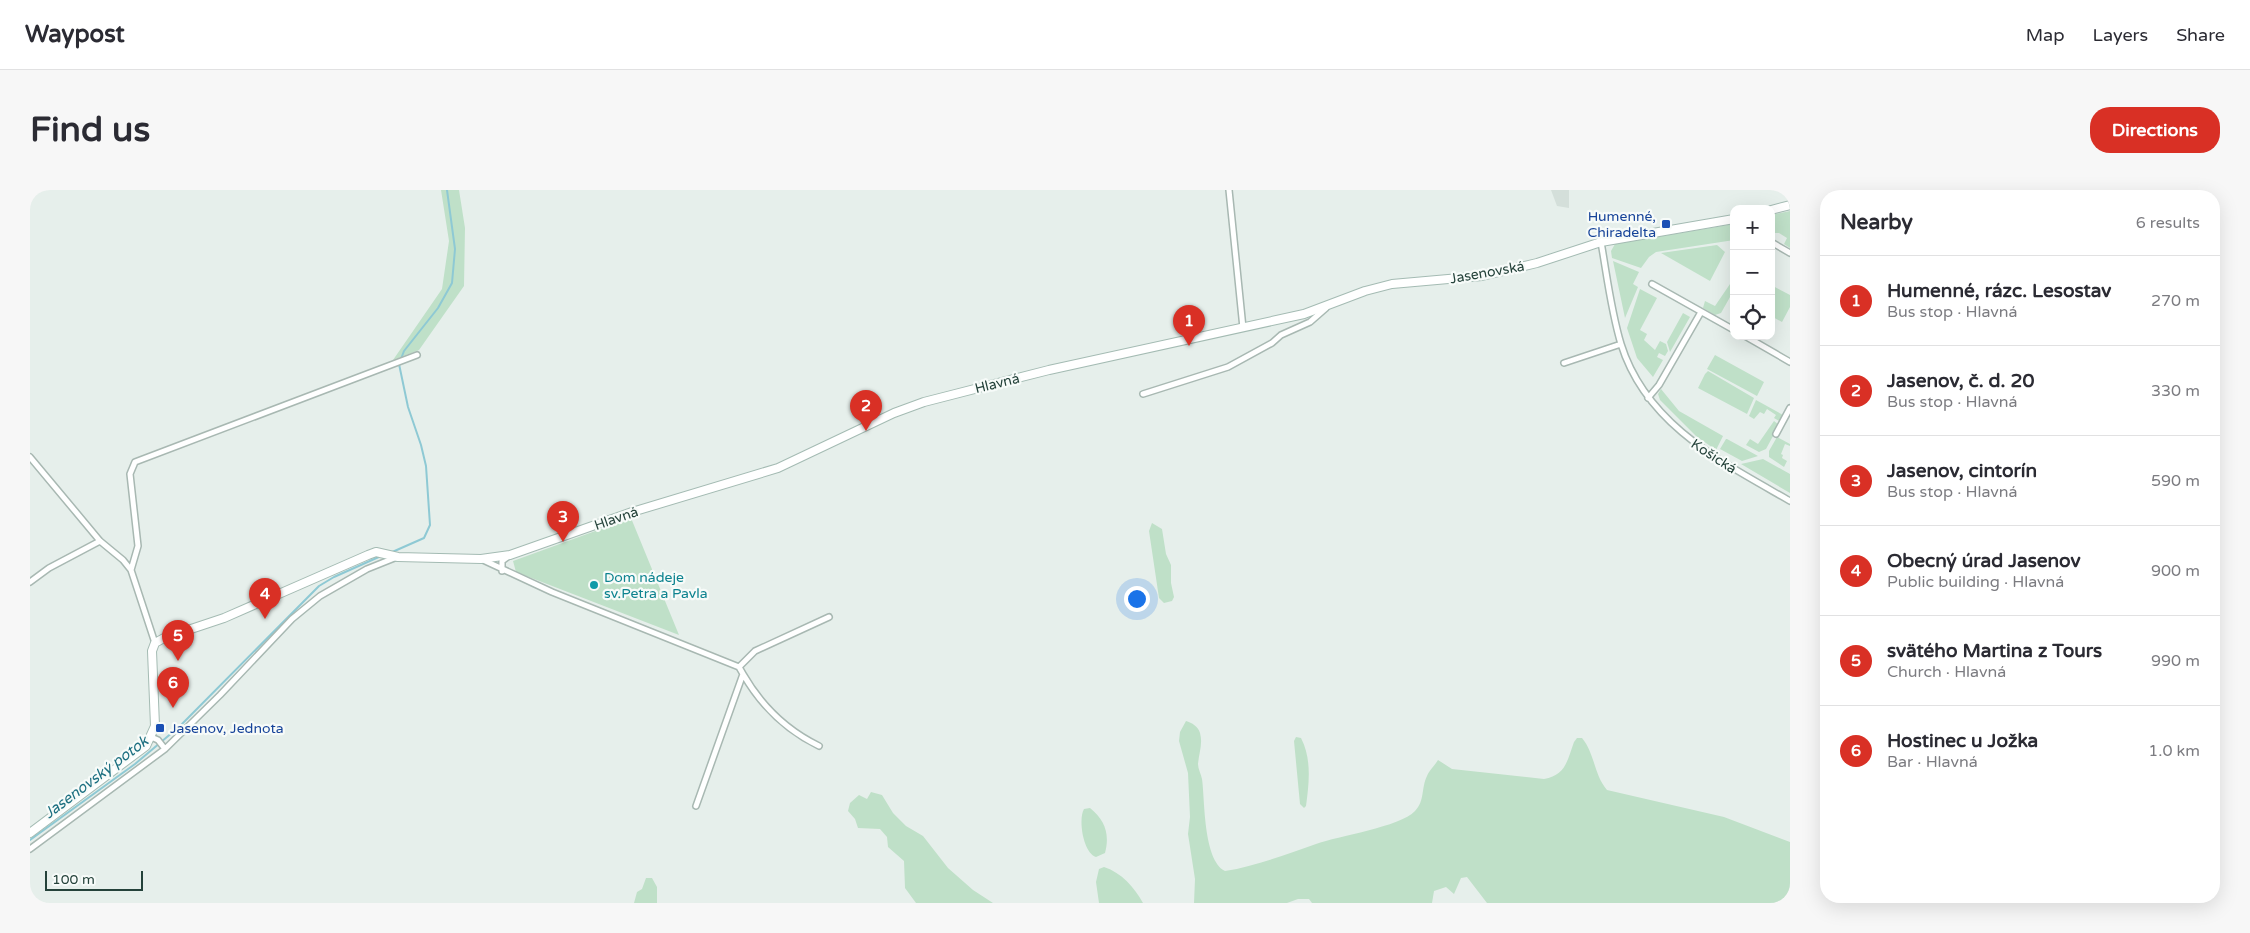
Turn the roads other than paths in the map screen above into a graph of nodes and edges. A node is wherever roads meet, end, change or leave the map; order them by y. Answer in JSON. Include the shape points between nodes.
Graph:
{"nodes":[{"id":1,"x":1229,"y":190,"type":"edge"},
{"id":2,"x":1790,"y":205,"type":"edge"},
{"id":3,"x":1775,"y":209,"type":"edge"},
{"id":4,"x":1730,"y":220,"type":"edge"},
{"id":5,"x":1601,"y":242,"type":"junction"},
{"id":6,"x":1775,"y":244,"type":"edge"},
{"id":7,"x":1790,"y":252,"type":"edge"},
{"id":8,"x":1652,"y":284,"type":"dead end"},
{"id":9,"x":1328,"y":306,"type":"junction"},
{"id":10,"x":1701,"y":312,"type":"junction"},
{"id":11,"x":1242,"y":328,"type":"junction"},
{"id":12,"x":1730,"y":328,"type":"edge"},
{"id":13,"x":1232,"y":330,"type":"joint"},
{"id":14,"x":1752,"y":340,"type":"edge"},
{"id":15,"x":1621,"y":344,"type":"junction"},
{"id":16,"x":417,"y":355,"type":"dead end"},
{"id":17,"x":1790,"y":362,"type":"edge"},
{"id":18,"x":1564,"y":363,"type":"dead end"},
{"id":19,"x":1143,"y":394,"type":"dead end"},
{"id":20,"x":1648,"y":398,"type":"junction"},
{"id":21,"x":1790,"y":408,"type":"edge"},
{"id":22,"x":1776,"y":434,"type":"dead end"},
{"id":23,"x":30,"y":457,"type":"edge"},
{"id":24,"x":1790,"y":501,"type":"edge"},
{"id":25,"x":100,"y":541,"type":"junction"},
{"id":26,"x":510,"y":555,"type":"junction"},
{"id":27,"x":395,"y":556,"type":"junction"},
{"id":28,"x":481,"y":559,"type":"junction"},
{"id":29,"x":131,"y":570,"type":"junction"},
{"id":30,"x":502,"y":571,"type":"junction"},
{"id":31,"x":30,"y":582,"type":"edge"},
{"id":32,"x":829,"y":617,"type":"dead end"},
{"id":33,"x":155,"y":643,"type":"junction"},
{"id":34,"x":739,"y":667,"type":"junction"},
{"id":35,"x":743,"y":674,"type":"junction"},
{"id":36,"x":155,"y":739,"type":"junction"},
{"id":37,"x":820,"y":746,"type":"dead end"},
{"id":38,"x":164,"y":747,"type":"junction"},
{"id":39,"x":696,"y":806,"type":"dead end"},
{"id":40,"x":30,"y":833,"type":"edge"},
{"id":41,"x":30,"y":849,"type":"edge"}],
"edges":[{"from":1,"to":11,"type":"street"},
{"from":2,"to":3,"type":"street"},
{"from":4,"to":5,"type":"street","name":"Jasenovská"},
{"from":5,"to":9,"type":"street","name":"Jasenovská","via":[[1482,276],[1386,285]]},
{"from":5,"to":15,"type":"street","name":"Košická"},
{"from":6,"to":7,"type":"street"},
{"from":8,"to":10,"type":"street"},
{"from":9,"to":11,"type":"street","name":"Jasenovská"},
{"from":9,"to":19,"type":"street","via":[[1310,322],[1280,335],[1272,343],[1228,367]]},
{"from":10,"to":12,"type":"street"},
{"from":10,"to":20,"type":"street","via":[[1659,385]]},
{"from":11,"to":13,"type":"street","name":"Jasenovská"},
{"from":13,"to":26,"type":"street","name":"Hlavná","via":[[1049,370],[924,402],[778,468],[632,512]]},
{"from":14,"to":17,"type":"street"},
{"from":15,"to":18,"type":"street"},
{"from":15,"to":20,"type":"street","name":"Košická"},
{"from":16,"to":29,"type":"street","via":[[135,462],[130,474],[138,546]]},
{"from":20,"to":24,"type":"street","name":"Košická","via":[[1697,446]]},
{"from":21,"to":22,"type":"street"},
{"from":23,"to":25,"type":"street"},
{"from":25,"to":29,"type":"street"},
{"from":25,"to":31,"type":"street"},
{"from":26,"to":28,"type":"street","name":"Hlavná"},
{"from":26,"to":30,"type":"street","via":[[502,561]]},
{"from":27,"to":28,"type":"street","name":"Hlavná"},
{"from":27,"to":33,"type":"street","name":"Hlavná","via":[[368,555],[224,618]]},
{"from":27,"to":38,"type":"street","via":[[342,582],[306,607]]},
{"from":28,"to":30,"type":"street"},
{"from":29,"to":33,"type":"street"},
{"from":30,"to":34,"type":"street"},
{"from":32,"to":34,"type":"street","via":[[755,651]]},
{"from":33,"to":36,"type":"street","via":[[152,651]]},
{"from":34,"to":35,"type":"street"},
{"from":35,"to":37,"type":"street","via":[[755,695],[777,718],[801,737]]},
{"from":35,"to":39,"type":"street"},
{"from":36,"to":38,"type":"street"},
{"from":36,"to":40,"type":"street"},
{"from":38,"to":41,"type":"street"}]}
